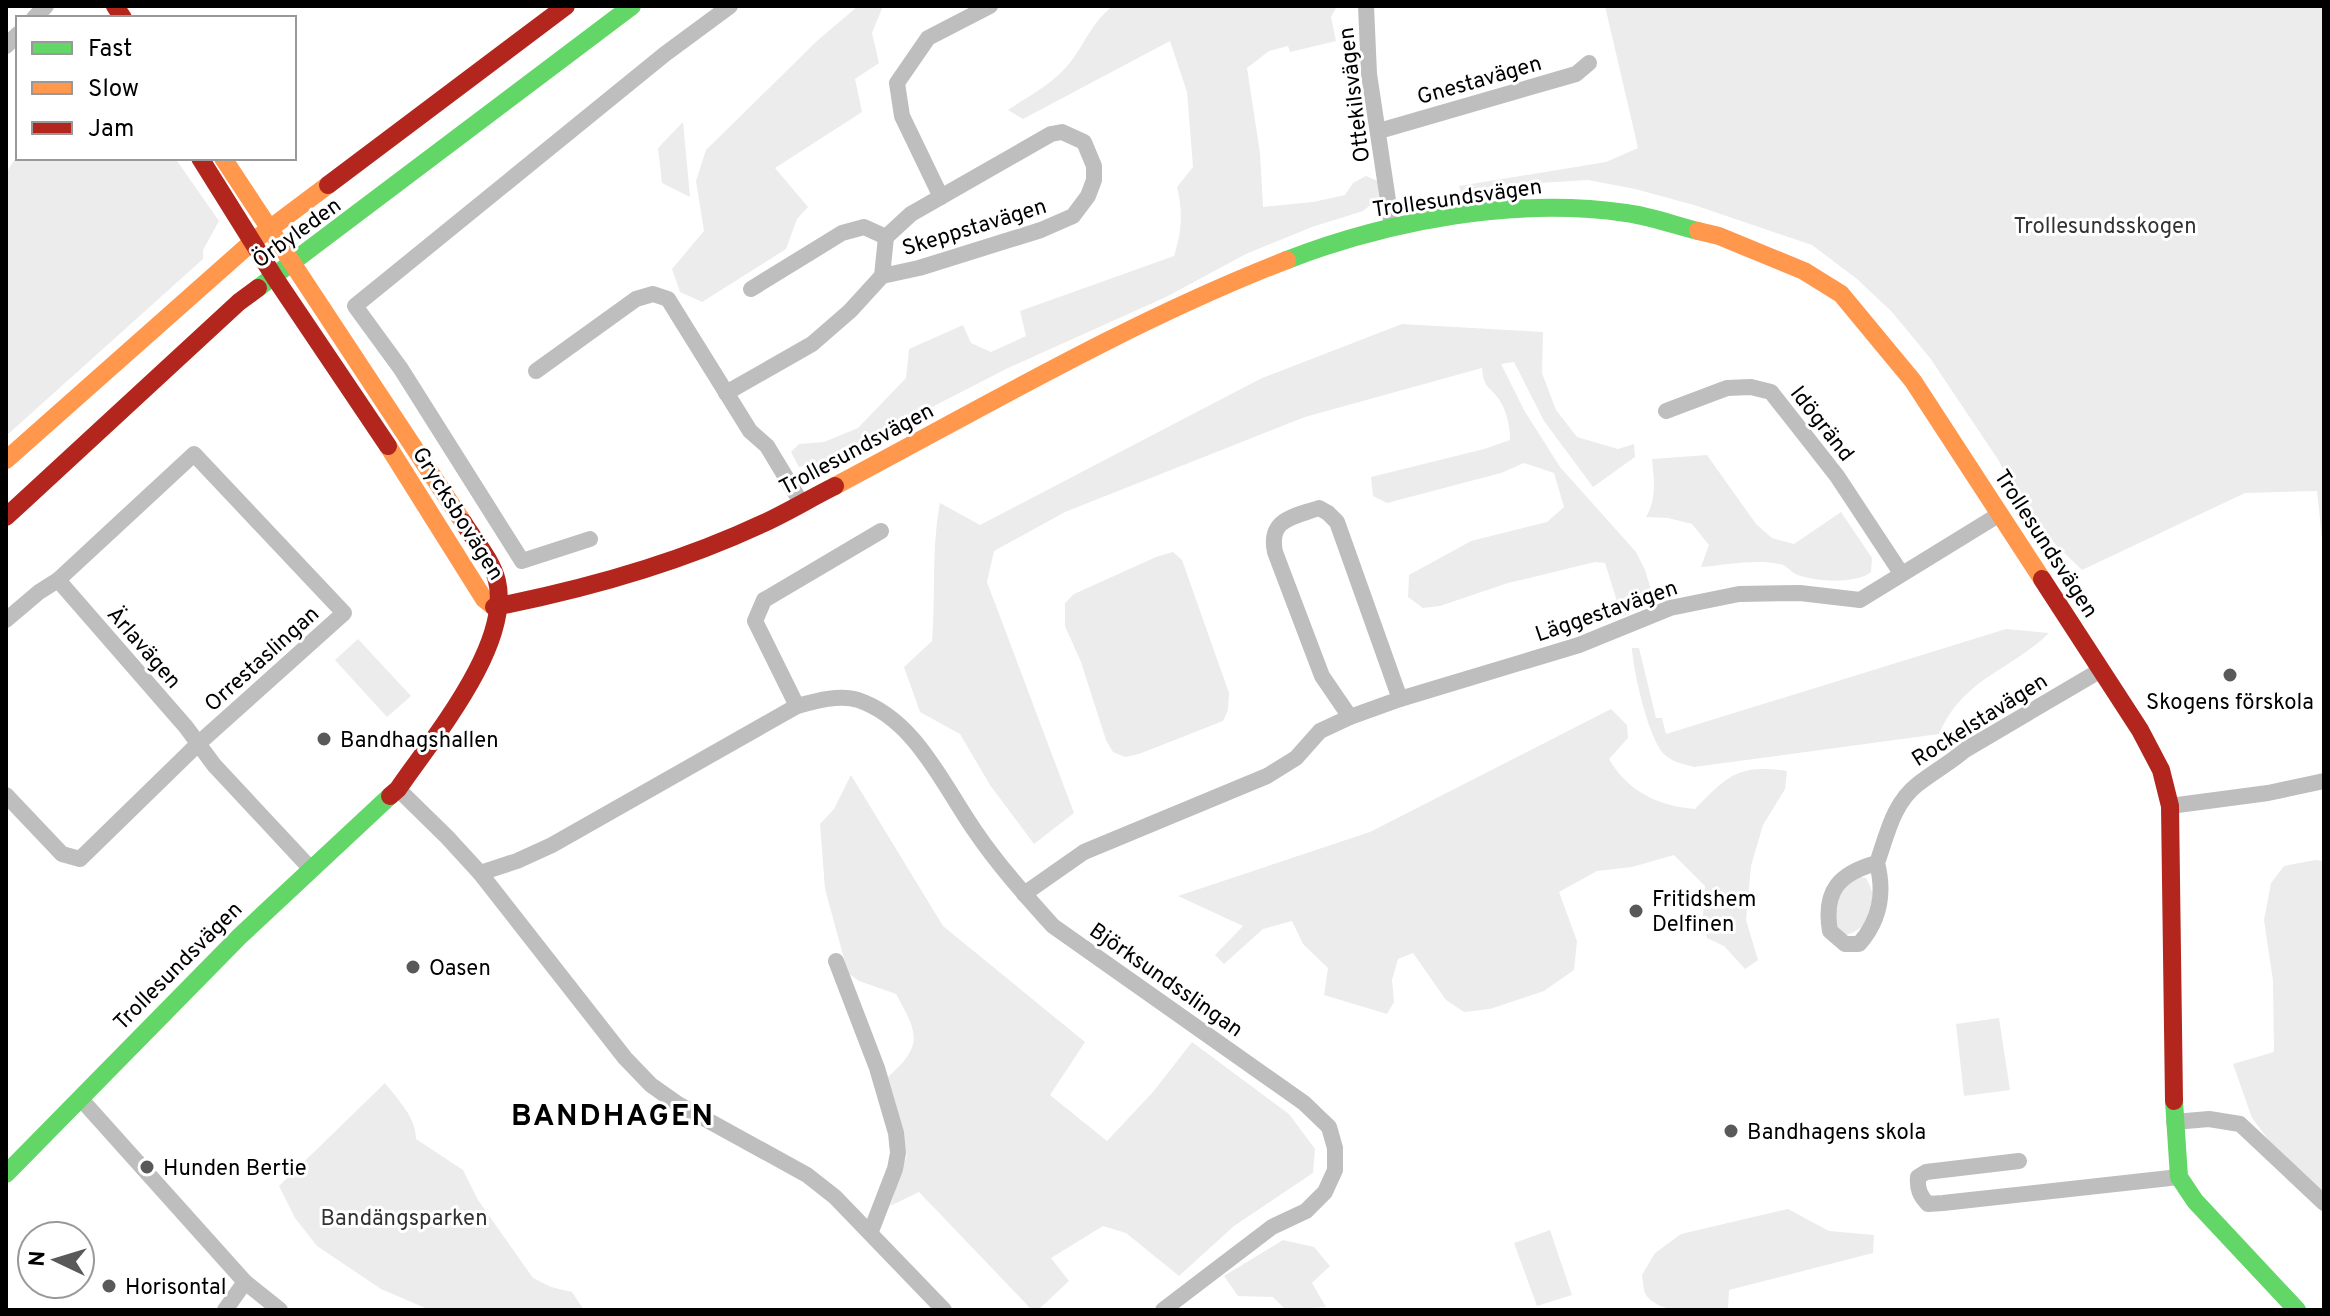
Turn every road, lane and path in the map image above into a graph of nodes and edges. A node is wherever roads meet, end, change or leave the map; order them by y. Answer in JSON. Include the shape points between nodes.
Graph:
{"nodes":[{"id":1,"x":566,"y":6,"type":"edge"},
{"id":2,"x":632,"y":6,"type":"edge"},
{"id":3,"x":730,"y":6,"type":"edge"},
{"id":4,"x":990,"y":6,"type":"edge"},
{"id":5,"x":1366,"y":6,"type":"edge"},
{"id":6,"x":1589,"y":63,"type":"dead end"},
{"id":7,"x":1379,"y":131,"type":"junction"},
{"id":8,"x":201,"y":160,"type":"edge"},
{"id":9,"x":224,"y":160,"type":"edge"},
{"id":10,"x":941,"y":197,"type":"junction"},
{"id":11,"x":1392,"y":227,"type":"junction"},
{"id":12,"x":271,"y":229,"type":"junction"},
{"id":13,"x":886,"y":237,"type":"junction"},
{"id":14,"x":252,"y":242,"type":"junction"},
{"id":15,"x":292,"y":263,"type":"junction"},
{"id":16,"x":882,"y":276,"type":"junction"},
{"id":17,"x":275,"y":278,"type":"junction"},
{"id":18,"x":751,"y":289,"type":"dead end"},
{"id":19,"x":536,"y":371,"type":"dead end"},
{"id":20,"x":726,"y":393,"type":"junction"},
{"id":21,"x":1666,"y":411,"type":"dead end"},
{"id":22,"x":6,"y":460,"type":"edge"},
{"id":23,"x":802,"y":504,"type":"junction"},
{"id":24,"x":2000,"y":514,"type":"junction"},
{"id":25,"x":6,"y":517,"type":"edge"},
{"id":26,"x":881,"y":531,"type":"dead end"},
{"id":27,"x":590,"y":539,"type":"dead end"},
{"id":28,"x":1901,"y":573,"type":"junction"},
{"id":29,"x":58,"y":580,"type":"junction"},
{"id":30,"x":494,"y":607,"type":"junction"},
{"id":31,"x":6,"y":620,"type":"edge"},
{"id":32,"x":2101,"y":670,"type":"junction"},
{"id":33,"x":1400,"y":699,"type":"junction"},
{"id":34,"x":797,"y":706,"type":"junction"},
{"id":35,"x":1350,"y":717,"type":"junction"},
{"id":36,"x":199,"y":743,"type":"junction"},
{"id":37,"x":2324,"y":781,"type":"edge"},
{"id":38,"x":398,"y":789,"type":"junction"},
{"id":39,"x":6,"y":795,"type":"edge"},
{"id":40,"x":2170,"y":806,"type":"junction"},
{"id":41,"x":1877,"y":863,"type":"junction"},
{"id":42,"x":311,"y":869,"type":"junction"},
{"id":43,"x":480,"y":873,"type":"junction"},
{"id":44,"x":1024,"y":894,"type":"junction"},
{"id":45,"x":836,"y":961,"type":"dead end"},
{"id":46,"x":80,"y":1098,"type":"junction"},
{"id":47,"x":2174,"y":1122,"type":"junction"},
{"id":48,"x":2019,"y":1161,"type":"dead end"},
{"id":49,"x":6,"y":1174,"type":"edge"},
{"id":50,"x":2179,"y":1177,"type":"junction"},
{"id":51,"x":2324,"y":1203,"type":"edge"},
{"id":52,"x":871,"y":1231,"type":"junction"},
{"id":53,"x":245,"y":1282,"type":"junction"},
{"id":54,"x":225,"y":1310,"type":"edge"},
{"id":55,"x":280,"y":1310,"type":"edge"},
{"id":56,"x":944,"y":1310,"type":"edge"},
{"id":57,"x":1163,"y":1310,"type":"edge"},
{"id":58,"x":2297,"y":1310,"type":"edge"}],
"edges":[{"from":1,"to":12,"type":"street","name":"Örbyleden"},
{"from":2,"to":15,"type":"street","name":"Örbyleden"},
{"from":3,"to":27,"type":"street","name":"Grycksbovägen","via":[[355,306],[522,561]]},
{"from":4,"to":10,"type":"street","name":"Skeppstavägen","via":[[928,38],[897,83],[902,116]]},
{"from":5,"to":7,"type":"street","name":"Ottekilsvägen","via":[[1369,74]]},
{"from":6,"to":7,"type":"street","name":"Gnestavägen","via":[[1576,74]]},
{"from":7,"to":11,"type":"street","name":"Ottekilsvägen"},
{"from":8,"to":14,"type":"street","name":"Grycksbovägen"},
{"from":9,"to":12,"type":"street","name":"Grycksbovägen"},
{"from":10,"to":13,"type":"street","name":"Skeppstavägen"},
{"from":10,"to":16,"type":"street","name":"Skeppstavägen","via":[[1051,134],[1062,132],[1084,142],[1094,166],[1088,196],[1063,222]]},
{"from":11,"to":23,"type":"street","name":"Trollesundsvägen","via":[[1311,251],[1144,322]]},
{"from":11,"to":24,"type":"street","name":"Trollesundsvägen","via":[[1549,207],[1627,213],[1719,236],[1804,271],[1841,294],[1913,381]]},
{"from":12,"to":14,"type":"street","name":"Örbyleden"},
{"from":12,"to":15,"type":"street","name":"Grycksbovägen"},
{"from":13,"to":16,"type":"street","name":"Skeppstavägen"},
{"from":13,"to":18,"type":"street","name":"Skeppstavägen","via":[[864,227],[842,233]]},
{"from":14,"to":17,"type":"street","name":"Grycksbovägen"},
{"from":14,"to":22,"type":"street","name":"Örbyleden"},
{"from":15,"to":17,"type":"street","name":"Örbyleden"},
{"from":15,"to":30,"type":"street","name":"Grycksbovägen","via":[[486,558],[499,593]]},
{"from":16,"to":20,"type":"street","name":"Skeppstavägen","via":[[812,344]]},
{"from":17,"to":25,"type":"street","name":"Örbyleden","via":[[239,302]]},
{"from":17,"to":30,"type":"street","name":"Grycksbovägen"},
{"from":19,"to":20,"type":"street","via":[[636,299],[653,294],[668,299]]},
{"from":20,"to":23,"type":"street"},
{"from":21,"to":28,"type":"street","name":"Idögränd","via":[[1727,388],[1771,392],[1837,476]]},
{"from":23,"to":30,"type":"street","name":"Trollesundsvägen","via":[[664,563],[575,591]]},
{"from":24,"to":28,"type":"street","name":"Läggestavägen"},
{"from":24,"to":32,"type":"street","name":"Trollesundsvägen"},
{"from":26,"to":34,"type":"street","via":[[764,600],[755,621]]},
{"from":28,"to":33,"type":"street","name":"Läggestavägen","via":[[1860,600],[1800,593],[1739,594],[1670,608],[1579,645]]},
{"from":29,"to":31,"type":"street","name":"Orrestaslingan"},
{"from":29,"to":36,"type":"street","name":"Ärlavägen"},
{"from":29,"to":36,"type":"street","name":"Orrestaslingan","via":[[194,454],[344,613]]},
{"from":30,"to":38,"type":"street","name":"Trollesundsvägen","via":[[489,647],[480,668]]},
{"from":32,"to":40,"type":"street","name":"Trollesundsvägen","via":[[2161,770]]},
{"from":32,"to":41,"type":"street","name":"Rockelstavägen","via":[[1916,785],[1896,809]]},
{"from":33,"to":35,"type":"street","name":"Läggestavägen"},
{"from":33,"to":35,"type":"street","via":[[1337,522],[1319,508],[1288,518],[1272,537],[1275,552],[1322,676]]},
{"from":34,"to":43,"type":"street","name":"Björksundsslingan","via":[[552,845]]},
{"from":34,"to":44,"type":"street","name":"Björksundsslingan","via":[[851,698],[909,733]]},
{"from":35,"to":44,"type":"street","name":"Läggestavägen","via":[[1320,731],[1296,758],[1267,776],[1084,852]]},
{"from":36,"to":39,"type":"street","name":"Orrestaslingan","via":[[80,859],[62,854]]},
{"from":36,"to":42,"type":"street"},
{"from":37,"to":40,"type":"street"},
{"from":38,"to":42,"type":"street","name":"Trollesundsvägen"},
{"from":38,"to":43,"type":"street"},
{"from":40,"to":47,"type":"street","name":"Trollesundsvägen"},
{"from":41,"to":41,"type":"street","name":"Rockelstavägen","via":[[1882,881],[1877,918],[1859,944],[1845,944],[1830,931],[1833,890],[1840,879]]},
{"from":42,"to":46,"type":"street","name":"Trollesundsvägen"},
{"from":43,"to":52,"type":"street","via":[[651,1085],[807,1175]]},
{"from":44,"to":57,"type":"street","name":"Björksundsslingan","via":[[1053,926],[1304,1103],[1329,1127],[1335,1170],[1325,1192],[1306,1211],[1272,1227]]},
{"from":45,"to":52,"type":"street","via":[[896,1133],[895,1169]]},
{"from":46,"to":49,"type":"street","name":"Trollesundsvägen"},
{"from":46,"to":53,"type":"street"},
{"from":47,"to":50,"type":"street","name":"Trollesundsvägen"},
{"from":47,"to":51,"type":"street","via":[[2209,1119],[2240,1124]]},
{"from":48,"to":50,"type":"street","via":[[1926,1172],[1918,1177],[1917,1186],[1928,1204]]},
{"from":50,"to":58,"type":"street"},
{"from":52,"to":56,"type":"street"},
{"from":53,"to":54,"type":"street"},
{"from":53,"to":55,"type":"street"}]}
